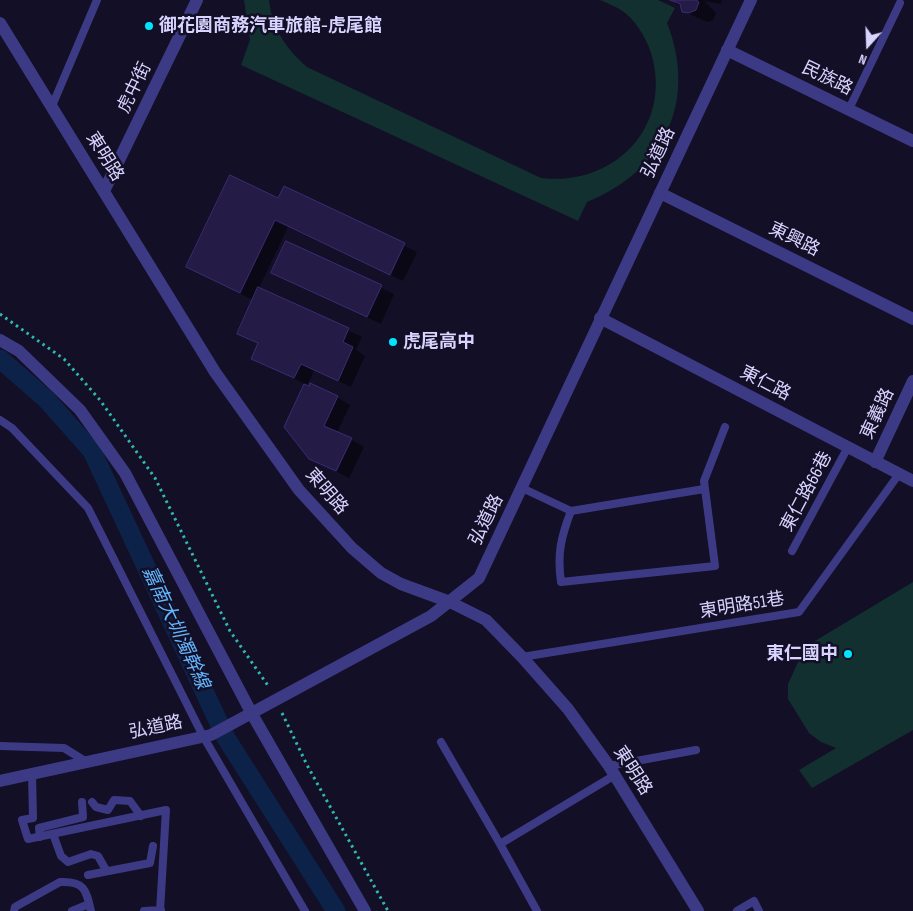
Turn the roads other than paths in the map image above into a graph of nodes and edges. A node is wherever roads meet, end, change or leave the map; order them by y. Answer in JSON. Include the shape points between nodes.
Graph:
{"nodes":[{"id":1,"x":96,"y":0,"type":"edge"},
{"id":2,"x":197,"y":0,"type":"edge"},
{"id":3,"x":751,"y":0,"type":"edge"},
{"id":4,"x":900,"y":3,"type":"dead end"},
{"id":5,"x":0,"y":23,"type":"edge"},
{"id":6,"x":726,"y":50,"type":"junction"},
{"id":7,"x":52,"y":106,"type":"junction"},
{"id":8,"x":849,"y":109,"type":"junction"},
{"id":9,"x":913,"y":140,"type":"edge"},
{"id":10,"x":104,"y":191,"type":"junction"},
{"id":11,"x":660,"y":193,"type":"junction"},
{"id":12,"x":600,"y":318,"type":"junction"},
{"id":13,"x":913,"y":319,"type":"edge"},
{"id":14,"x":0,"y":340,"type":"edge"},
{"id":15,"x":913,"y":381,"type":"edge"},
{"id":16,"x":0,"y":420,"type":"edge"},
{"id":17,"x":725,"y":427,"type":"dead end"},
{"id":18,"x":848,"y":447,"type":"junction"},
{"id":19,"x":875,"y":462,"type":"junction"},
{"id":20,"x":899,"y":474,"type":"junction"},
{"id":21,"x":913,"y":481,"type":"edge"},
{"id":22,"x":522,"y":488,"type":"junction"},
{"id":23,"x":704,"y":489,"type":"junction"},
{"id":24,"x":571,"y":511,"type":"junction"},
{"id":25,"x":792,"y":552,"type":"dead end"},
{"id":26,"x":450,"y":602,"type":"junction"},
{"id":27,"x":522,"y":658,"type":"junction"},
{"id":28,"x":252,"y":714,"type":"junction"},
{"id":29,"x":207,"y":736,"type":"junction"},
{"id":30,"x":441,"y":742,"type":"dead end"},
{"id":31,"x":0,"y":746,"type":"edge"},
{"id":32,"x":696,"y":750,"type":"dead end"},
{"id":33,"x":85,"y":761,"type":"junction"},
{"id":34,"x":612,"y":770,"type":"junction"},
{"id":35,"x":32,"y":774,"type":"junction"},
{"id":36,"x":0,"y":781,"type":"edge"},
{"id":37,"x":82,"y":802,"type":"dead end"},
{"id":38,"x":92,"y":802,"type":"dead end"},
{"id":39,"x":141,"y":816,"type":"junction"},
{"id":40,"x":53,"y":834,"type":"junction"},
{"id":41,"x":40,"y":837,"type":"junction"},
{"id":42,"x":500,"y":844,"type":"junction"},
{"id":43,"x":153,"y":846,"type":"dead end"},
{"id":44,"x":106,"y":870,"type":"junction"},
{"id":45,"x":88,"y":875,"type":"dead end"},
{"id":46,"x":90,"y":908,"type":"edge"},
{"id":47,"x":160,"y":910,"type":"edge"},
{"id":48,"x":14,"y":911,"type":"edge"},
{"id":49,"x":72,"y":911,"type":"edge"},
{"id":50,"x":144,"y":911,"type":"edge"},
{"id":51,"x":305,"y":911,"type":"edge"},
{"id":52,"x":365,"y":911,"type":"edge"},
{"id":53,"x":537,"y":911,"type":"edge"},
{"id":54,"x":698,"y":911,"type":"edge"},
{"id":55,"x":737,"y":911,"type":"edge"},
{"id":56,"x":759,"y":911,"type":"edge"}],
"edges":[{"from":1,"to":7,"type":"lane"},
{"from":2,"to":10,"type":"street","name":"虎中街"},
{"from":3,"to":6,"type":"street","name":"弘道路"},
{"from":4,"to":8,"type":"lane"},
{"from":5,"to":7,"type":"street","name":"東明路"},
{"from":6,"to":8,"type":"street","name":"民族路"},
{"from":6,"to":11,"type":"street","name":"弘道路"},
{"from":7,"to":10,"type":"street","name":"東明路"},
{"from":8,"to":9,"type":"street","name":"民族路"},
{"from":10,"to":26,"type":"street","name":"東明路","via":[[215,372],[300,490],[352,548],[381,573]]},
{"from":11,"to":12,"type":"street","name":"弘道路"},
{"from":11,"to":13,"type":"street","name":"東興路"},
{"from":12,"to":18,"type":"street","name":"東仁路"},
{"from":12,"to":22,"type":"street","name":"弘道路"},
{"from":14,"to":28,"type":"street","via":[[19,351],[80,410],[125,473]]},
{"from":15,"to":19,"type":"street","name":"東義路"},
{"from":16,"to":29,"type":"lane","via":[[12,428],[88,508]]},
{"from":17,"to":23,"type":"lane","via":[[704,481]]},
{"from":18,"to":19,"type":"street","name":"東仁路"},
{"from":18,"to":25,"type":"lane","name":"東仁路66巷"},
{"from":19,"to":20,"type":"street","name":"東仁路"},
{"from":20,"to":21,"type":"street","name":"東仁路"},
{"from":20,"to":27,"type":"lane","name":"東明路51巷","via":[[799,612]]},
{"from":22,"to":24,"type":"lane"},
{"from":22,"to":26,"type":"street","name":"弘道路","via":[[479,578]]},
{"from":23,"to":24,"type":"lane"},
{"from":23,"to":24,"type":"lane","via":[[715,566],[561,582],[561,538]]},
{"from":26,"to":27,"type":"street","name":"東明路","via":[[486,620]]},
{"from":26,"to":28,"type":"street","name":"弘道路","via":[[431,616]]},
{"from":27,"to":34,"type":"street","name":"東明路","via":[[568,709]]},
{"from":28,"to":29,"type":"street","name":"弘道路"},
{"from":28,"to":52,"type":"street"},
{"from":29,"to":33,"type":"street","name":"弘道路"},
{"from":29,"to":51,"type":"lane"},
{"from":30,"to":42,"type":"lane"},
{"from":31,"to":33,"type":"lane","via":[[64,748]]},
{"from":32,"to":34,"type":"lane"},
{"from":33,"to":35,"type":"street","name":"弘道路"},
{"from":34,"to":42,"type":"lane"},
{"from":34,"to":54,"type":"street","name":"東明路"},
{"from":35,"to":36,"type":"street","name":"弘道路"},
{"from":35,"to":41,"type":"lane","via":[[33,818],[22,820],[28,839]]},
{"from":37,"to":41,"type":"lane","via":[[83,817],[39,828]]},
{"from":38,"to":39,"type":"lane","via":[[96,807],[108,810],[114,800],[130,801]]},
{"from":39,"to":40,"type":"lane"},
{"from":39,"to":47,"type":"lane","via":[[166,810]]},
{"from":40,"to":41,"type":"lane"},
{"from":40,"to":44,"type":"lane","via":[[61,856],[68,862],[90,854],[98,856]]},
{"from":42,"to":53,"type":"lane"},
{"from":43,"to":44,"type":"lane","via":[[150,863]]},
{"from":44,"to":45,"type":"lane"},
{"from":46,"to":48,"type":"lane","via":[[81,885],[60,882],[15,907]]},
{"from":46,"to":49,"type":"lane"},
{"from":47,"to":50,"type":"lane"},
{"from":55,"to":56,"type":"lane","via":[[754,902]]}]}
